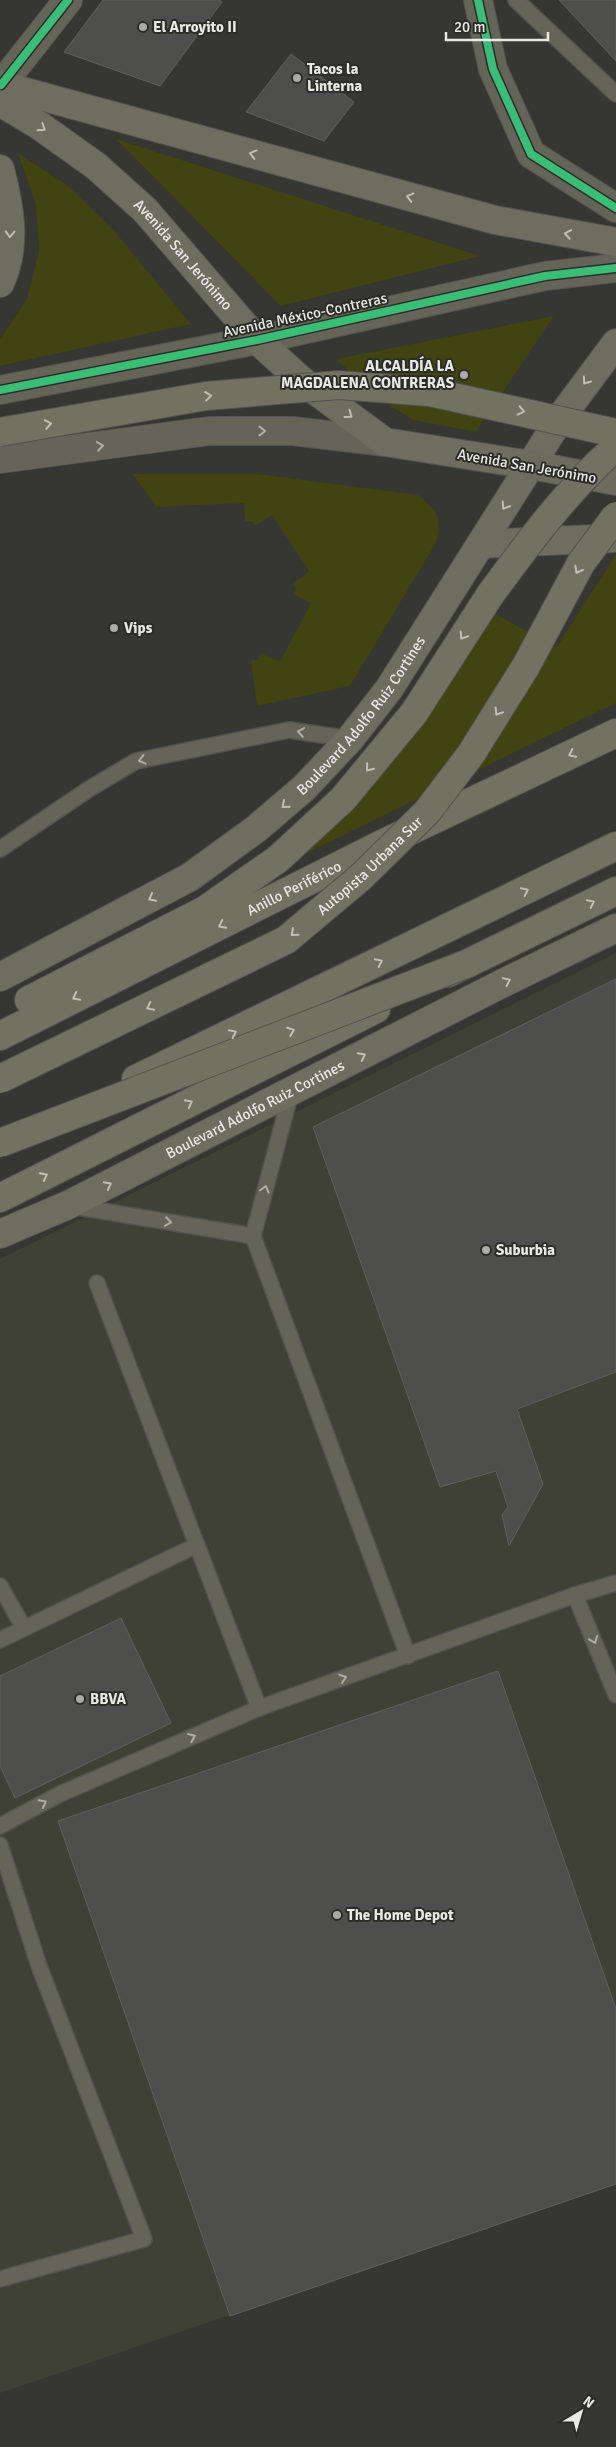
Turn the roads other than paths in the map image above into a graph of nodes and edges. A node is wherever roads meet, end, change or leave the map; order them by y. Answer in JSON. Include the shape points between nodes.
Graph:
{"nodes":[{"id":1,"x":68,"y":0,"type":"edge"},
{"id":2,"x":478,"y":0,"type":"edge"},
{"id":3,"x":516,"y":0,"type":"edge"},
{"id":4,"x":0,"y":91,"type":"edge"},
{"id":5,"x":616,"y":94,"type":"edge"},
{"id":6,"x":0,"y":169,"type":"edge"},
{"id":7,"x":616,"y":208,"type":"edge"},
{"id":8,"x":616,"y":242,"type":"edge"},
{"id":9,"x":616,"y":268,"type":"edge"},
{"id":10,"x":0,"y":283,"type":"edge"},
{"id":11,"x":258,"y":340,"type":"junction"},
{"id":12,"x":616,"y":343,"type":"edge"},
{"id":13,"x":0,"y":390,"type":"edge"},
{"id":14,"x":0,"y":432,"type":"edge"},
{"id":15,"x":616,"y":433,"type":"edge"},
{"id":16,"x":385,"y":442,"type":"junction"},
{"id":17,"x":616,"y":447,"type":"edge"},
{"id":18,"x":0,"y":459,"type":"edge"},
{"id":19,"x":531,"y":465,"type":"junction"},
{"id":20,"x":616,"y":481,"type":"edge"},
{"id":21,"x":616,"y":516,"type":"edge"},
{"id":22,"x":616,"y":538,"type":"edge"},
{"id":23,"x":481,"y":544,"type":"junction"},
{"id":24,"x":616,"y":732,"type":"edge"},
{"id":25,"x":350,"y":738,"type":"junction"},
{"id":26,"x":616,"y":846,"type":"edge"},
{"id":27,"x":0,"y":849,"type":"edge"},
{"id":28,"x":616,"y":891,"type":"edge"},
{"id":29,"x":616,"y":928,"type":"edge"},
{"id":30,"x":469,"y":963,"type":"junction"},
{"id":31,"x":0,"y":977,"type":"edge"},
{"id":32,"x":0,"y":1015,"type":"edge"},
{"id":33,"x":0,"y":1036,"type":"edge"},
{"id":34,"x":0,"y":1079,"type":"edge"},
{"id":35,"x":291,"y":1092,"type":"junction"},
{"id":36,"x":0,"y":1144,"type":"edge"},
{"id":37,"x":0,"y":1198,"type":"edge"},
{"id":38,"x":68,"y":1205,"type":"junction"},
{"id":39,"x":0,"y":1234,"type":"edge"},
{"id":40,"x":253,"y":1236,"type":"junction"},
{"id":41,"x":97,"y":1283,"type":"dead end"},
{"id":42,"x":197,"y":1545,"type":"junction"},
{"id":43,"x":616,"y":1584,"type":"edge"},
{"id":44,"x":0,"y":1586,"type":"edge"},
{"id":45,"x":575,"y":1595,"type":"junction"},
{"id":46,"x":24,"y":1628,"type":"junction"},
{"id":47,"x":0,"y":1640,"type":"edge"},
{"id":48,"x":408,"y":1656,"type":"junction"},
{"id":49,"x":616,"y":1695,"type":"edge"},
{"id":50,"x":259,"y":1708,"type":"junction"},
{"id":51,"x":0,"y":1826,"type":"edge"},
{"id":52,"x":0,"y":1845,"type":"edge"},
{"id":53,"x":6,"y":1885,"type":"edge"},
{"id":54,"x":0,"y":2278,"type":"edge"}],
"edges":[{"from":1,"to":4,"type":"street"},
{"from":2,"to":7,"type":"street","via":[[493,69],[531,154]]},
{"from":3,"to":5,"type":"lane"},
{"from":8,"to":4,"type":"main road","one_way":true,"via":[[495,220]]},
{"from":4,"to":11,"type":"main road","name":"Avenida San Jerónimo","one_way":true,"via":[[40,126],[96,166],[145,210]]},
{"from":6,"to":10,"type":"main road","one_way":true,"via":[[12,234]]},
{"from":9,"to":11,"type":"street","name":"Avenida México-Contreras","via":[[545,276]]},
{"from":11,"to":13,"type":"street","name":"Avenida México-Contreras"},
{"from":11,"to":16,"type":"main road","name":"Avenida San Jerónimo","one_way":true,"via":[[301,380]]},
{"from":12,"to":19,"type":"main road","name":"Boulevard Adolfo Ruiz Cortines","one_way":true,"via":[[561,416]]},
{"from":14,"to":15,"type":"highway","one_way":true,"bridge":true,"via":[[206,396],[340,385],[430,392]]},
{"from":18,"to":16,"type":"street","one_way":true,"via":[[209,431],[294,431]]},
{"from":16,"to":19,"type":"main road","name":"Avenida San Jerónimo"},
{"from":17,"to":32,"type":"highway","one_way":true,"bridge":true,"via":[[542,525],[490,595],[414,713],[343,799],[278,859],[205,910]]},
{"from":19,"to":20,"type":"main road","name":"Avenida San Jerónimo"},
{"from":19,"to":23,"type":"main road","name":"Boulevard Adolfo Ruiz Cortines","one_way":true},
{"from":21,"to":34,"type":"highway","name":"Autopista Urbana Sur","one_way":true,"bridge":true,"via":[[581,564],[526,666],[471,754],[427,812],[360,877],[286,940]]},
{"from":22,"to":23,"type":"main road"},
{"from":23,"to":25,"type":"main road","name":"Boulevard Adolfo Ruiz Cortines","via":[[389,688]]},
{"from":24,"to":33,"type":"highway","name":"Anillo Periférico","one_way":true},
{"from":25,"to":27,"type":"lane","one_way":true,"via":[[289,730],[136,761]]},
{"from":25,"to":31,"type":"main road","name":"Boulevard Adolfo Ruiz Cortines","one_way":true,"via":[[304,788],[256,829],[190,877]]},
{"from":36,"to":26,"type":"highway","one_way":true},
{"from":30,"to":28,"type":"highway","one_way":true},
{"from":35,"to":29,"type":"main road","name":"Boulevard Adolfo Ruiz Cortines","one_way":true},
{"from":36,"to":30,"type":"highway","one_way":true,"bridge":true},
{"from":37,"to":30,"type":"highway","one_way":true,"bridge":true},
{"from":38,"to":35,"type":"main road","name":"Boulevard Adolfo Ruiz Cortines","one_way":true},
{"from":40,"to":35,"type":"lane","one_way":true},
{"from":38,"to":39,"type":"main road","name":"Boulevard Adolfo Ruiz Cortines"},
{"from":38,"to":40,"type":"lane","one_way":true},
{"from":40,"to":48,"type":"lane"},
{"from":41,"to":42,"type":"lane"},
{"from":42,"to":46,"type":"lane"},
{"from":42,"to":50,"type":"lane"},
{"from":43,"to":45,"type":"lane"},
{"from":44,"to":46,"type":"lane"},
{"from":45,"to":48,"type":"lane"},
{"from":45,"to":49,"type":"lane","one_way":true},
{"from":46,"to":47,"type":"lane"},
{"from":50,"to":48,"type":"lane","one_way":true},
{"from":51,"to":50,"type":"lane","one_way":true,"via":[[60,1794]]},
{"from":52,"to":53,"type":"lane"},
{"from":53,"to":54,"type":"lane","via":[[144,2239]]}]}
